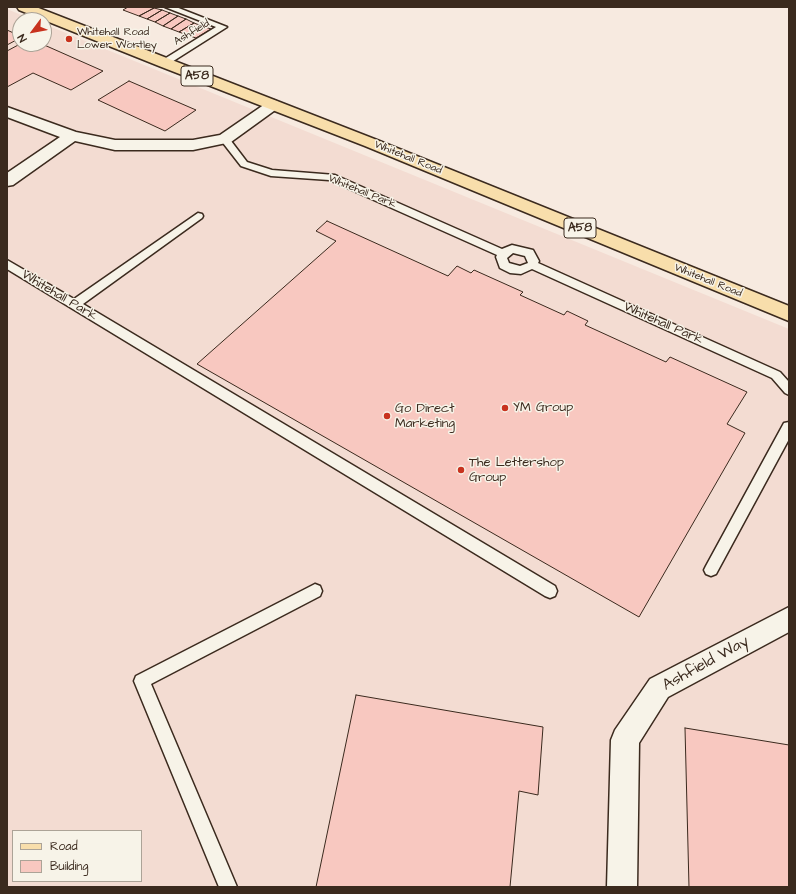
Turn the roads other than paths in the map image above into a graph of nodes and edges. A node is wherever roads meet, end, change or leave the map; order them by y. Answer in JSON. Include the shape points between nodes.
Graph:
{"nodes":[{"id":1,"x":169,"y":7,"type":"edge"},
{"id":2,"x":33,"y":8,"type":"edge"},
{"id":3,"x":164,"y":63,"type":"junction"},
{"id":4,"x":273,"y":106,"type":"junction"},
{"id":5,"x":7,"y":112,"type":"edge"},
{"id":6,"x":72,"y":136,"type":"junction"},
{"id":7,"x":225,"y":139,"type":"junction"},
{"id":8,"x":7,"y":181,"type":"edge"},
{"id":9,"x":198,"y":216,"type":"dead end"},
{"id":10,"x":503,"y":254,"type":"junction"},
{"id":11,"x":7,"y":264,"type":"edge"},
{"id":12,"x":532,"y":265,"type":"junction"},
{"id":13,"x":74,"y":305,"type":"junction"},
{"id":14,"x":789,"y":314,"type":"edge"},
{"id":15,"x":789,"y":390,"type":"edge"},
{"id":16,"x":789,"y":427,"type":"edge"},
{"id":17,"x":710,"y":570,"type":"dead end"},
{"id":18,"x":315,"y":591,"type":"dead end"},
{"id":19,"x":550,"y":591,"type":"dead end"},
{"id":20,"x":789,"y":619,"type":"edge"},
{"id":21,"x":228,"y":887,"type":"edge"},
{"id":22,"x":622,"y":887,"type":"edge"}],
"edges":[{"from":1,"to":3,"type":"lane","name":"Ashfield","via":[[223,28]]},
{"from":2,"to":3,"type":"main road","name":"Whitehall Road","number":"A58"},
{"from":3,"to":4,"type":"main road","name":"Whitehall Road","number":"A58"},
{"from":4,"to":7,"type":"street"},
{"from":4,"to":14,"type":"main road","name":"Whitehall Road","number":"A58","via":[[371,142]]},
{"from":5,"to":6,"type":"street"},
{"from":6,"to":7,"type":"street","via":[[115,145],[193,145]]},
{"from":6,"to":8,"type":"street"},
{"from":7,"to":10,"type":"lane","name":"Whitehall Park","via":[[244,164],[271,173],[331,177]]},
{"from":9,"to":13,"type":"lane"},
{"from":10,"to":12,"type":"lane","via":[[502,261],[509,268],[521,270]]},
{"from":10,"to":12,"type":"lane","via":[[512,249],[524,250],[533,257]]},
{"from":11,"to":13,"type":"lane","name":"Whitehall Park"},
{"from":12,"to":15,"type":"lane","name":"Whitehall Park","via":[[776,375]]},
{"from":13,"to":19,"type":"lane","name":"Whitehall Park"},
{"from":16,"to":17,"type":"lane"},
{"from":18,"to":21,"type":"lane","via":[[142,681]]},
{"from":20,"to":22,"type":"street","name":"Ashfield Way","via":[[659,688],[625,740]]}]}
